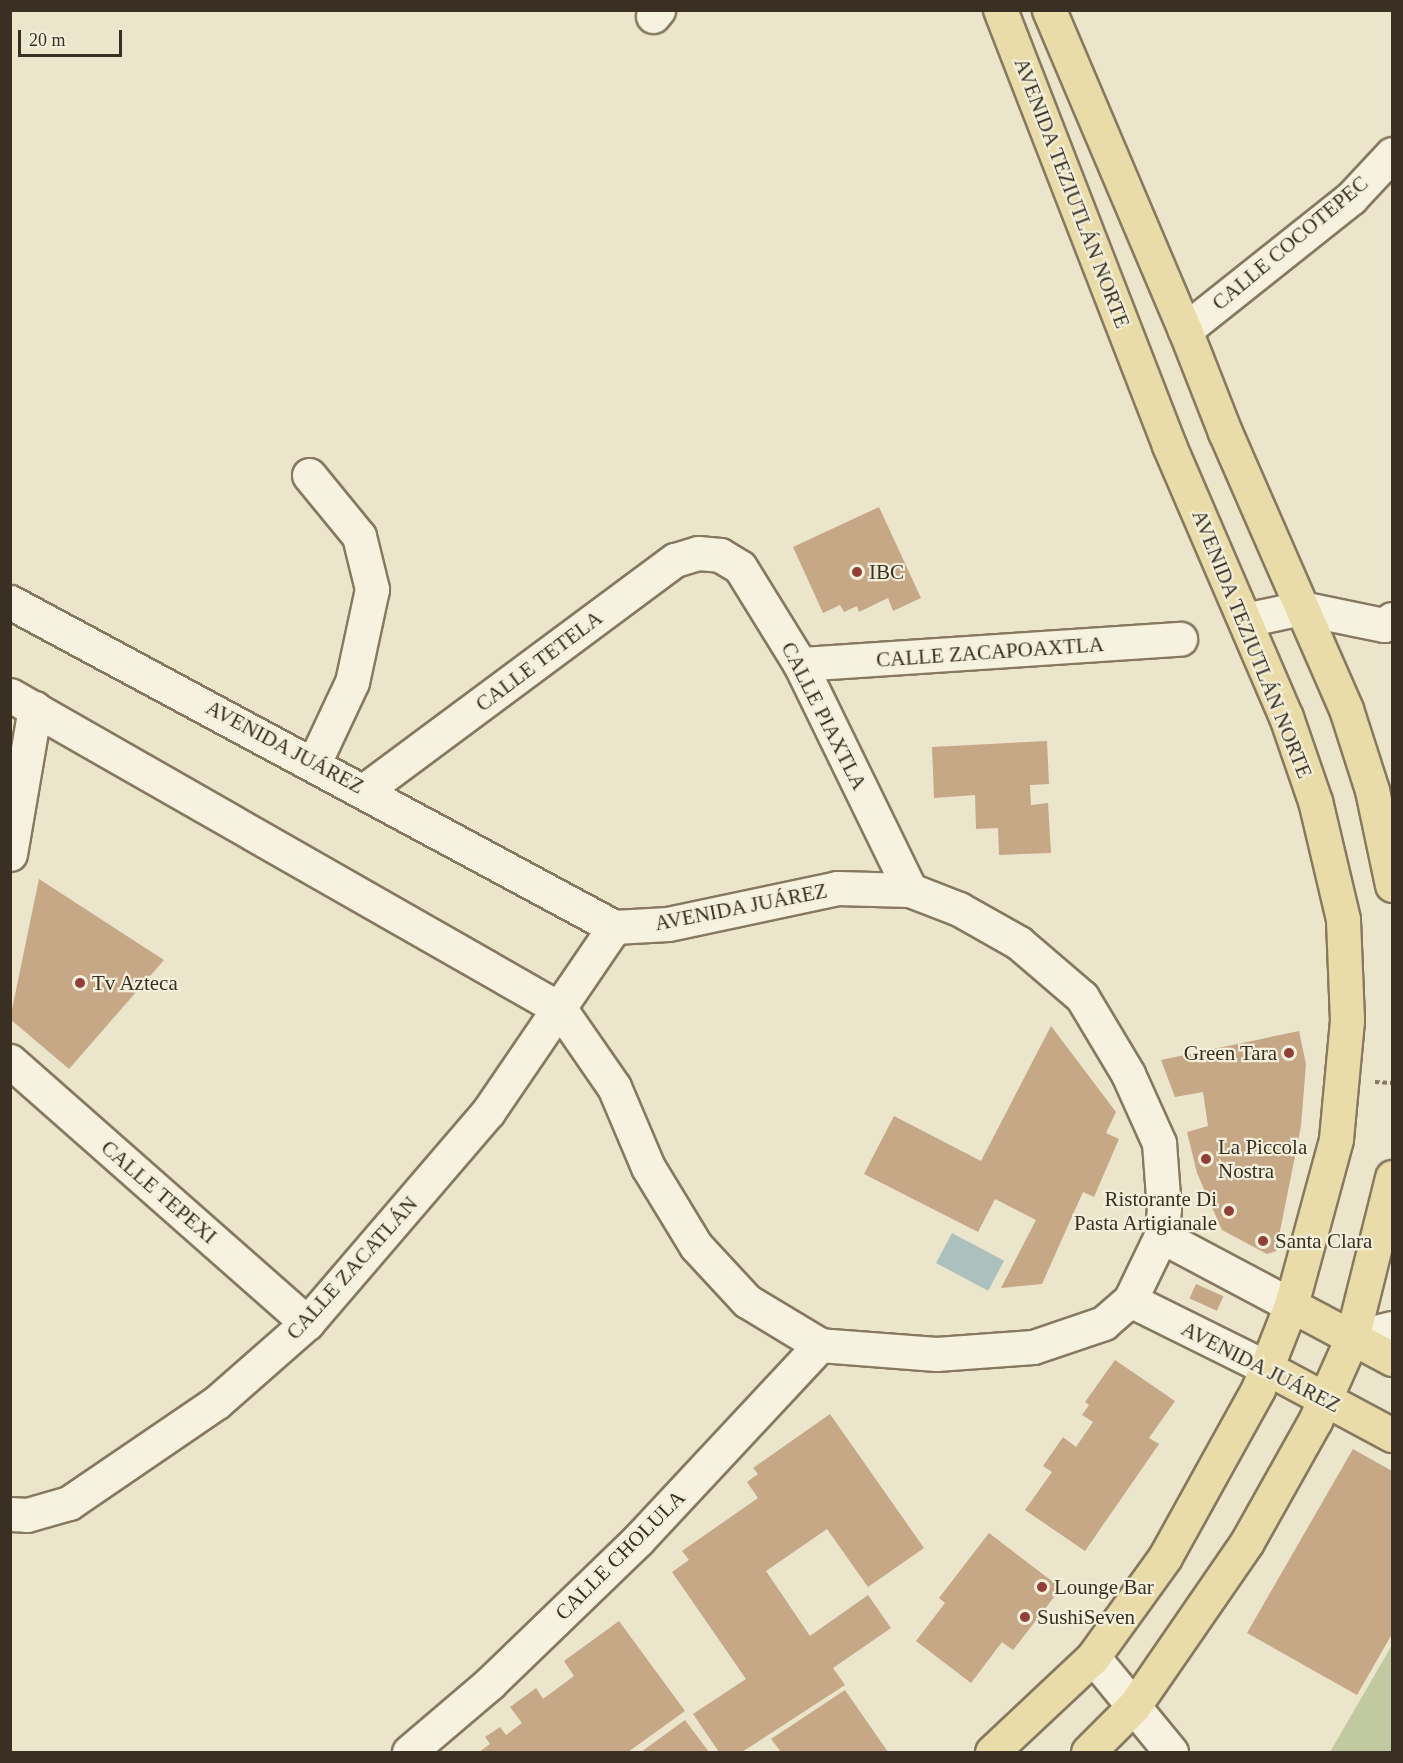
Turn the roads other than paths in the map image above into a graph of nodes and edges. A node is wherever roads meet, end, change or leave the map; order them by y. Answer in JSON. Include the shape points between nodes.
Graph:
{"nodes":[{"id":1,"x":1049,"y":10,"type":"edge"},
{"id":2,"x":1008,"y":14,"type":"edge"},
{"id":3,"x":1392,"y":154,"type":"edge"},
{"id":4,"x":1185,"y":330,"type":"junction"},
{"id":5,"x":309,"y":475,"type":"dead end"},
{"id":6,"x":720,"y":555,"type":"joint"},
{"id":7,"x":10,"y":602,"type":"edge"},
{"id":8,"x":1301,"y":608,"type":"junction"},
{"id":9,"x":1245,"y":620,"type":"junction"},
{"id":10,"x":1390,"y":624,"type":"edge"},
{"id":11,"x":1180,"y":639,"type":"dead end"},
{"id":12,"x":800,"y":664,"type":"junction"},
{"id":13,"x":23,"y":701,"type":"edge"},
{"id":14,"x":314,"y":763,"type":"junction"},
{"id":15,"x":365,"y":790,"type":"junction"},
{"id":16,"x":10,"y":854,"type":"edge"},
{"id":17,"x":1392,"y":885,"type":"edge"},
{"id":18,"x":910,"y":890,"type":"junction"},
{"id":19,"x":614,"y":927,"type":"junction"},
{"id":20,"x":560,"y":1009,"type":"junction"},
{"id":21,"x":10,"y":1061,"type":"edge"},
{"id":22,"x":1392,"y":1177,"type":"edge"},
{"id":23,"x":1161,"y":1236,"type":"junction"},
{"id":24,"x":1130,"y":1300,"type":"junction"},
{"id":25,"x":1291,"y":1305,"type":"junction"},
{"id":26,"x":307,"y":1323,"type":"junction"},
{"id":27,"x":1392,"y":1328,"type":"edge"},
{"id":28,"x":1352,"y":1338,"type":"junction"},
{"id":29,"x":820,"y":1345,"type":"junction"},
{"id":30,"x":1392,"y":1359,"type":"edge"},
{"id":31,"x":1267,"y":1368,"type":"junction"},
{"id":32,"x":1325,"y":1400,"type":"junction"},
{"id":33,"x":1392,"y":1435,"type":"edge"},
{"id":34,"x":10,"y":1514,"type":"edge"},
{"id":35,"x":1093,"y":1657,"type":"junction"},
{"id":36,"x":1134,"y":1706,"type":"junction"},
{"id":37,"x":409,"y":1752,"type":"edge"},
{"id":38,"x":992,"y":1752,"type":"edge"},
{"id":39,"x":1088,"y":1752,"type":"edge"},
{"id":40,"x":1171,"y":1752,"type":"edge"}],
"edges":[{"from":1,"to":4,"type":"main road"},
{"from":2,"to":9,"type":"main road","name":"AVENIDA TEZIUTLÁN NORTE","via":[[1169,445]]},
{"from":3,"to":4,"type":"street","name":"CALLE COCOTEPEC","via":[[1351,198]]},
{"from":4,"to":8,"type":"main road"},
{"from":5,"to":14,"type":"street","via":[[359,536],[372,589],[352,682]]},
{"from":6,"to":12,"type":"street","name":"CALLE PIAXTLA","via":[[740,567]]},
{"from":6,"to":15,"type":"street","name":"CALLE TETELA","via":[[698,552],[675,560]]},
{"from":7,"to":14,"type":"street","name":"AVENIDA JUÁREZ"},
{"from":8,"to":9,"type":"street"},
{"from":8,"to":10,"type":"street"},
{"from":8,"to":17,"type":"main road","via":[[1346,709],[1372,790]]},
{"from":9,"to":25,"type":"main road","name":"AVENIDA TEZIUTLÁN NORTE","via":[[1286,717],[1315,801],[1343,920],[1347,1020],[1336,1139]]},
{"from":11,"to":12,"type":"street","name":"CALLE ZACAPOAXTLA"},
{"from":12,"to":18,"type":"street","name":"CALLE PIAXTLA"},
{"from":13,"to":16,"type":"street"},
{"from":13,"to":20,"type":"street","name":"AVENIDA JUÁREZ"},
{"from":14,"to":15,"type":"street","name":"AVENIDA JUÁREZ"},
{"from":15,"to":19,"type":"street","name":"AVENIDA JUÁREZ"},
{"from":18,"to":19,"type":"street","name":"AVENIDA JUÁREZ","via":[[837,888],[668,924]]},
{"from":18,"to":23,"type":"street","name":"AVENIDA JUÁREZ","via":[[959,909],[1019,943],[1082,997],[1128,1074],[1159,1143],[1164,1209]]},
{"from":19,"to":20,"type":"street","name":"CALLE ZACATLÁN"},
{"from":20,"to":26,"type":"street","name":"CALLE ZACATLÁN","via":[[488,1112]]},
{"from":20,"to":29,"type":"street","name":"AVENIDA JUÁREZ","via":[[614,1087],[648,1167],[696,1246],[747,1301]]},
{"from":21,"to":26,"type":"street","name":"CALLE TEPEXI"},
{"from":22,"to":28,"type":"main road"},
{"from":23,"to":24,"type":"street","name":"AVENIDA JUÁREZ"},
{"from":23,"to":25,"type":"street"},
{"from":24,"to":29,"type":"street","name":"AVENIDA JUÁREZ","via":[[1104,1323],[1033,1347],[936,1354]]},
{"from":24,"to":31,"type":"street","name":"AVENIDA JUÁREZ"},
{"from":25,"to":28,"type":"main road"},
{"from":25,"to":31,"type":"main road","name":"AVENIDA TEZIUTLÁN NORTE"},
{"from":26,"to":34,"type":"street","name":"CALLE ZACATLÁN","via":[[217,1402],[69,1503],[27,1515]]},
{"from":27,"to":28,"type":"street"},
{"from":28,"to":30,"type":"main road"},
{"from":28,"to":32,"type":"main road"},
{"from":29,"to":37,"type":"street","name":"CALLE CHOLULA","via":[[638,1540],[490,1683]]},
{"from":31,"to":32,"type":"main road","name":"AVENIDA JUÁREZ"},
{"from":31,"to":35,"type":"main road","name":"AVENIDA TEZIUTLÁN NORTE","via":[[1165,1557]]},
{"from":32,"to":33,"type":"main road","name":"AVENIDA JUÁREZ"},
{"from":32,"to":36,"type":"main road","via":[[1247,1542]]},
{"from":35,"to":36,"type":"street"},
{"from":35,"to":38,"type":"main road","name":"AVENIDA TEZIUTLÁN NORTE"},
{"from":36,"to":39,"type":"main road"},
{"from":36,"to":40,"type":"street"}]}
